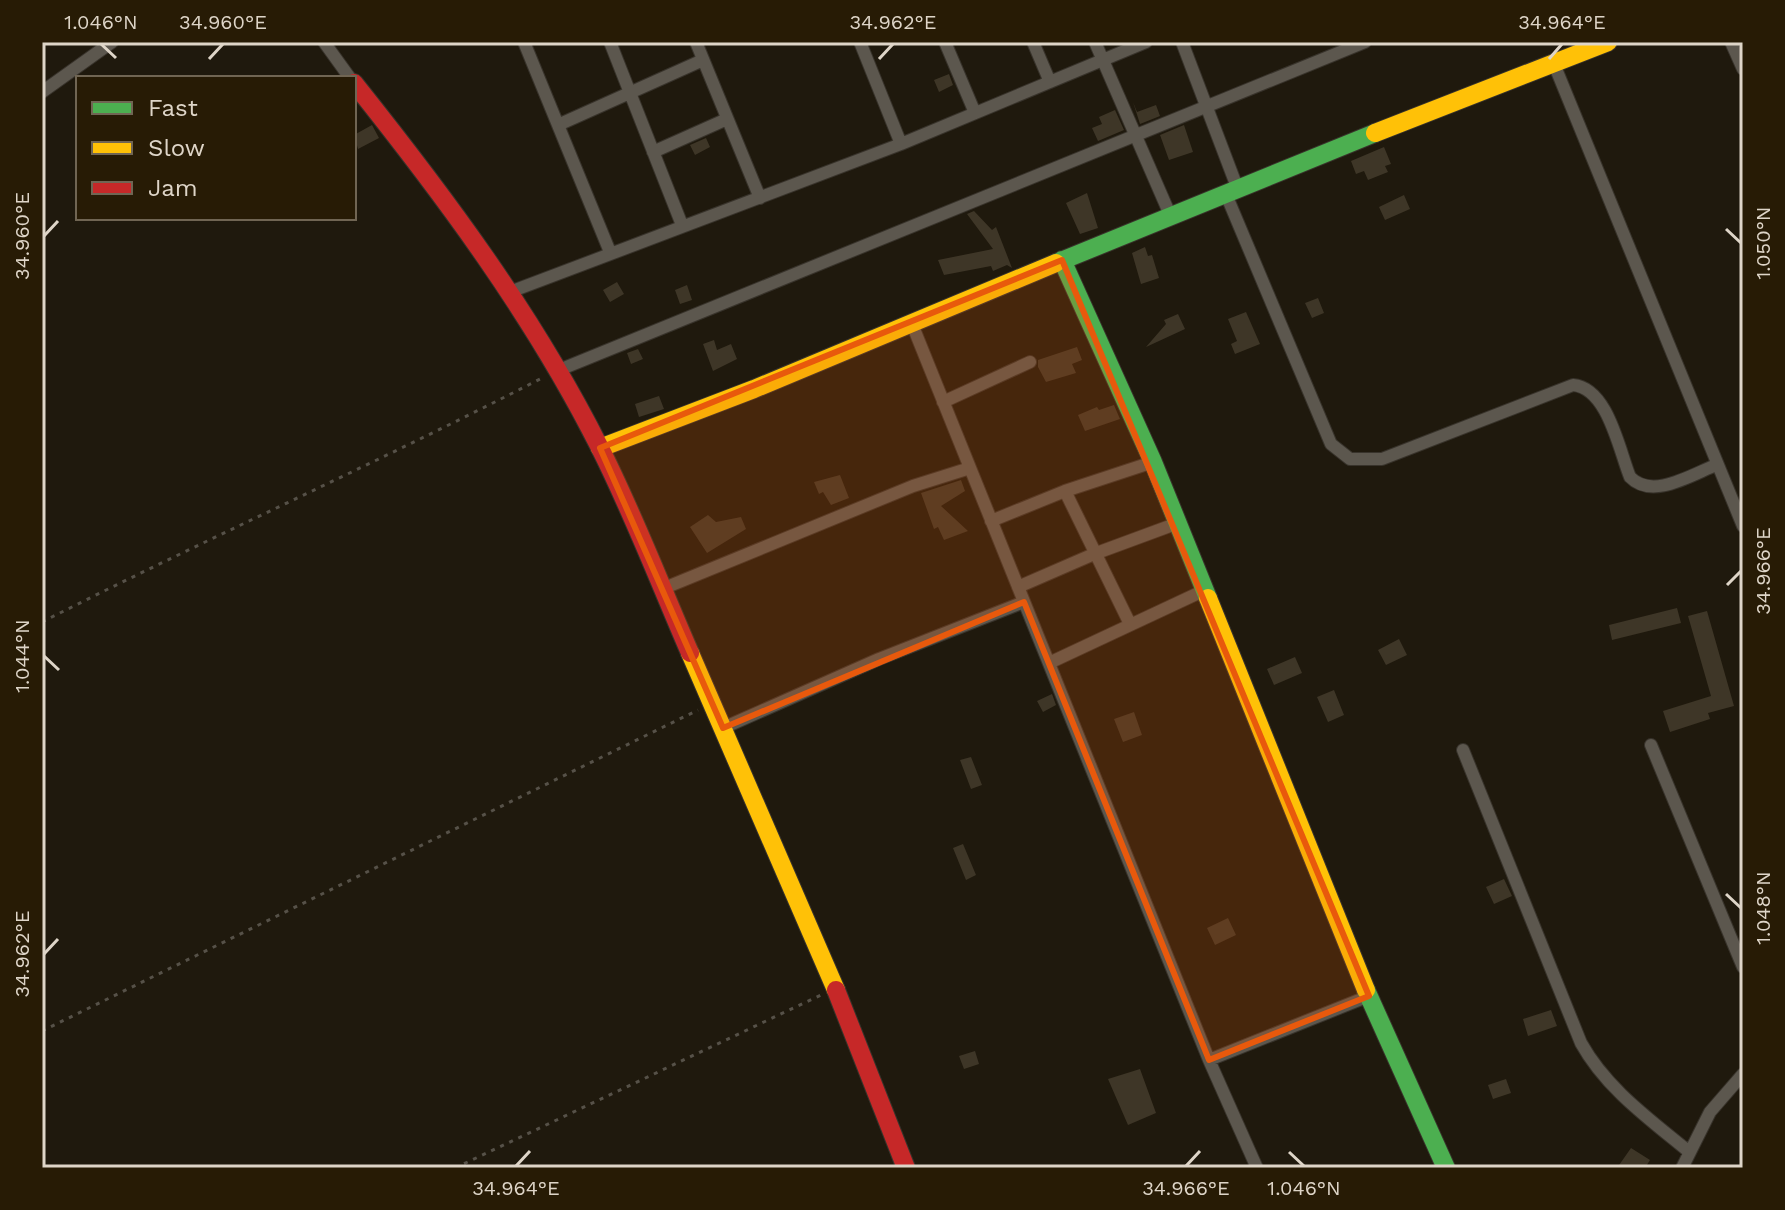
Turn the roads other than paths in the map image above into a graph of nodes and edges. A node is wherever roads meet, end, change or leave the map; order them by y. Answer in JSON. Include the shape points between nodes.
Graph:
{"nodes":[{"id":1,"x":112,"y":42,"type":"edge"},
{"id":2,"x":324,"y":42,"type":"edge"},
{"id":3,"x":524,"y":42,"type":"edge"},
{"id":4,"x":610,"y":42,"type":"edge"},
{"id":5,"x":696,"y":42,"type":"edge"},
{"id":6,"x":860,"y":42,"type":"edge"},
{"id":7,"x":945,"y":42,"type":"edge"},
{"id":8,"x":1033,"y":42,"type":"edge"},
{"id":9,"x":1095,"y":42,"type":"edge"},
{"id":10,"x":1146,"y":42,"type":"edge"},
{"id":11,"x":1182,"y":42,"type":"edge"},
{"id":12,"x":1365,"y":42,"type":"edge"},
{"id":13,"x":1608,"y":42,"type":"edge"},
{"id":14,"x":1731,"y":42,"type":"edge"},
{"id":15,"x":703,"y":60,"type":"junction"},
{"id":16,"x":1102,"y":60,"type":"junction"},
{"id":17,"x":1554,"y":64,"type":"junction"},
{"id":18,"x":1743,"y":69,"type":"edge"},
{"id":19,"x":349,"y":76,"type":"edge"},
{"id":20,"x":1050,"y":82,"type":"junction"},
{"id":21,"x":356,"y":85,"type":"edge"},
{"id":22,"x":629,"y":91,"type":"junction"},
{"id":23,"x":42,"y":92,"type":"edge"},
{"id":24,"x":1206,"y":104,"type":"junction"},
{"id":25,"x":975,"y":113,"type":"junction"},
{"id":26,"x":727,"y":119,"type":"junction"},
{"id":27,"x":558,"y":125,"type":"junction"},
{"id":28,"x":1134,"y":136,"type":"junction"},
{"id":29,"x":901,"y":144,"type":"junction"},
{"id":30,"x":653,"y":152,"type":"junction"},
{"id":31,"x":1231,"y":189,"type":"junction"},
{"id":32,"x":760,"y":198,"type":"junction"},
{"id":33,"x":1171,"y":217,"type":"junction"},
{"id":34,"x":682,"y":225,"type":"junction"},
{"id":35,"x":610,"y":252,"type":"junction"},
{"id":36,"x":1062,"y":260,"type":"junction"},
{"id":37,"x":510,"y":292,"type":"junction"},
{"id":38,"x":912,"y":324,"type":"junction"},
{"id":39,"x":1030,"y":362,"type":"dead end"},
{"id":40,"x":559,"y":370,"type":"junction"},
{"id":41,"x":943,"y":402,"type":"junction"},
{"id":42,"x":600,"y":448,"type":"junction"},
{"id":43,"x":1153,"y":462,"type":"junction"},
{"id":44,"x":1716,"y":465,"type":"junction"},
{"id":45,"x":970,"y":468,"type":"junction"},
{"id":46,"x":1065,"y":491,"type":"junction"},
{"id":47,"x":991,"y":521,"type":"junction"},
{"id":48,"x":1178,"y":523,"type":"junction"},
{"id":49,"x":1743,"y":526,"type":"edge"},
{"id":50,"x":1094,"y":554,"type":"junction"},
{"id":51,"x":1018,"y":587,"type":"junction"},
{"id":52,"x":662,"y":589,"type":"junction"},
{"id":53,"x":1205,"y":590,"type":"junction"},
{"id":54,"x":1024,"y":602,"type":"junction"},
{"id":55,"x":1130,"y":624,"type":"junction"},
{"id":56,"x":1049,"y":663,"type":"junction"},
{"id":57,"x":723,"y":728,"type":"junction"},
{"id":58,"x":1651,"y":745,"type":"dead end"},
{"id":59,"x":1463,"y":750,"type":"dead end"},
{"id":60,"x":1743,"y":967,"type":"edge"},
{"id":61,"x":1369,"y":996,"type":"junction"},
{"id":62,"x":1209,"y":1060,"type":"junction"},
{"id":63,"x":1743,"y":1074,"type":"edge"},
{"id":64,"x":1688,"y":1151,"type":"junction"},
{"id":65,"x":906,"y":1168,"type":"edge"},
{"id":66,"x":1257,"y":1168,"type":"edge"},
{"id":67,"x":1446,"y":1168,"type":"edge"},
{"id":68,"x":1682,"y":1168,"type":"edge"}],
"edges":[{"from":1,"to":23,"type":"street"},
{"from":2,"to":19,"type":"street"},
{"from":3,"to":27,"type":"street"},
{"from":4,"to":22,"type":"street"},
{"from":5,"to":15,"type":"street"},
{"from":6,"to":29,"type":"street"},
{"from":7,"to":25,"type":"street"},
{"from":8,"to":20,"type":"street"},
{"from":9,"to":16,"type":"street"},
{"from":10,"to":16,"type":"street"},
{"from":11,"to":24,"type":"street"},
{"from":12,"to":24,"type":"street"},
{"from":13,"to":17,"type":"street"},
{"from":14,"to":18,"type":"street"},
{"from":15,"to":22,"type":"street"},
{"from":15,"to":26,"type":"street"},
{"from":16,"to":20,"type":"street"},
{"from":16,"to":28,"type":"street"},
{"from":17,"to":31,"type":"street"},
{"from":17,"to":44,"type":"street"},
{"from":20,"to":25,"type":"street"},
{"from":21,"to":37,"type":"street","via":[[432,180]]},
{"from":22,"to":27,"type":"street"},
{"from":22,"to":30,"type":"street"},
{"from":24,"to":28,"type":"street"},
{"from":24,"to":31,"type":"street"},
{"from":25,"to":29,"type":"street"},
{"from":26,"to":30,"type":"street"},
{"from":26,"to":32,"type":"street"},
{"from":27,"to":35,"type":"street"},
{"from":28,"to":33,"type":"street"},
{"from":28,"to":40,"type":"street"},
{"from":29,"to":32,"type":"street"},
{"from":30,"to":34,"type":"street"},
{"from":31,"to":33,"type":"street"},
{"from":31,"to":44,"type":"street","via":[[1331,444],[1350,459],[1382,459],[1573,385],[1586,389],[1602,406],[1630,477],[1639,485],[1659,487]]},
{"from":32,"to":34,"type":"street"},
{"from":33,"to":36,"type":"street"},
{"from":34,"to":35,"type":"street"},
{"from":35,"to":37,"type":"street"},
{"from":36,"to":38,"type":"street"},
{"from":36,"to":43,"type":"street"},
{"from":37,"to":40,"type":"street"},
{"from":38,"to":41,"type":"street"},
{"from":38,"to":42,"type":"street"},
{"from":39,"to":41,"type":"street"},
{"from":40,"to":42,"type":"street"},
{"from":41,"to":45,"type":"street"},
{"from":42,"to":52,"type":"street"},
{"from":43,"to":46,"type":"street"},
{"from":43,"to":48,"type":"street"},
{"from":44,"to":49,"type":"street"},
{"from":45,"to":47,"type":"street"},
{"from":45,"to":52,"type":"street","via":[[913,486]]},
{"from":46,"to":47,"type":"street"},
{"from":46,"to":50,"type":"street"},
{"from":47,"to":51,"type":"street"},
{"from":48,"to":50,"type":"street"},
{"from":48,"to":53,"type":"street"},
{"from":50,"to":51,"type":"street"},
{"from":50,"to":55,"type":"street"},
{"from":51,"to":54,"type":"street"},
{"from":52,"to":57,"type":"street"},
{"from":53,"to":55,"type":"street"},
{"from":53,"to":61,"type":"street"},
{"from":54,"to":56,"type":"street"},
{"from":54,"to":57,"type":"street"},
{"from":55,"to":56,"type":"street"},
{"from":56,"to":62,"type":"street"},
{"from":57,"to":65,"type":"street"},
{"from":58,"to":60,"type":"street"},
{"from":59,"to":64,"type":"street","via":[[1581,1043],[1627,1101]]},
{"from":61,"to":62,"type":"street"},
{"from":61,"to":67,"type":"street"},
{"from":62,"to":66,"type":"street"},
{"from":63,"to":64,"type":"street","via":[[1710,1112]]},
{"from":64,"to":68,"type":"street"}]}
